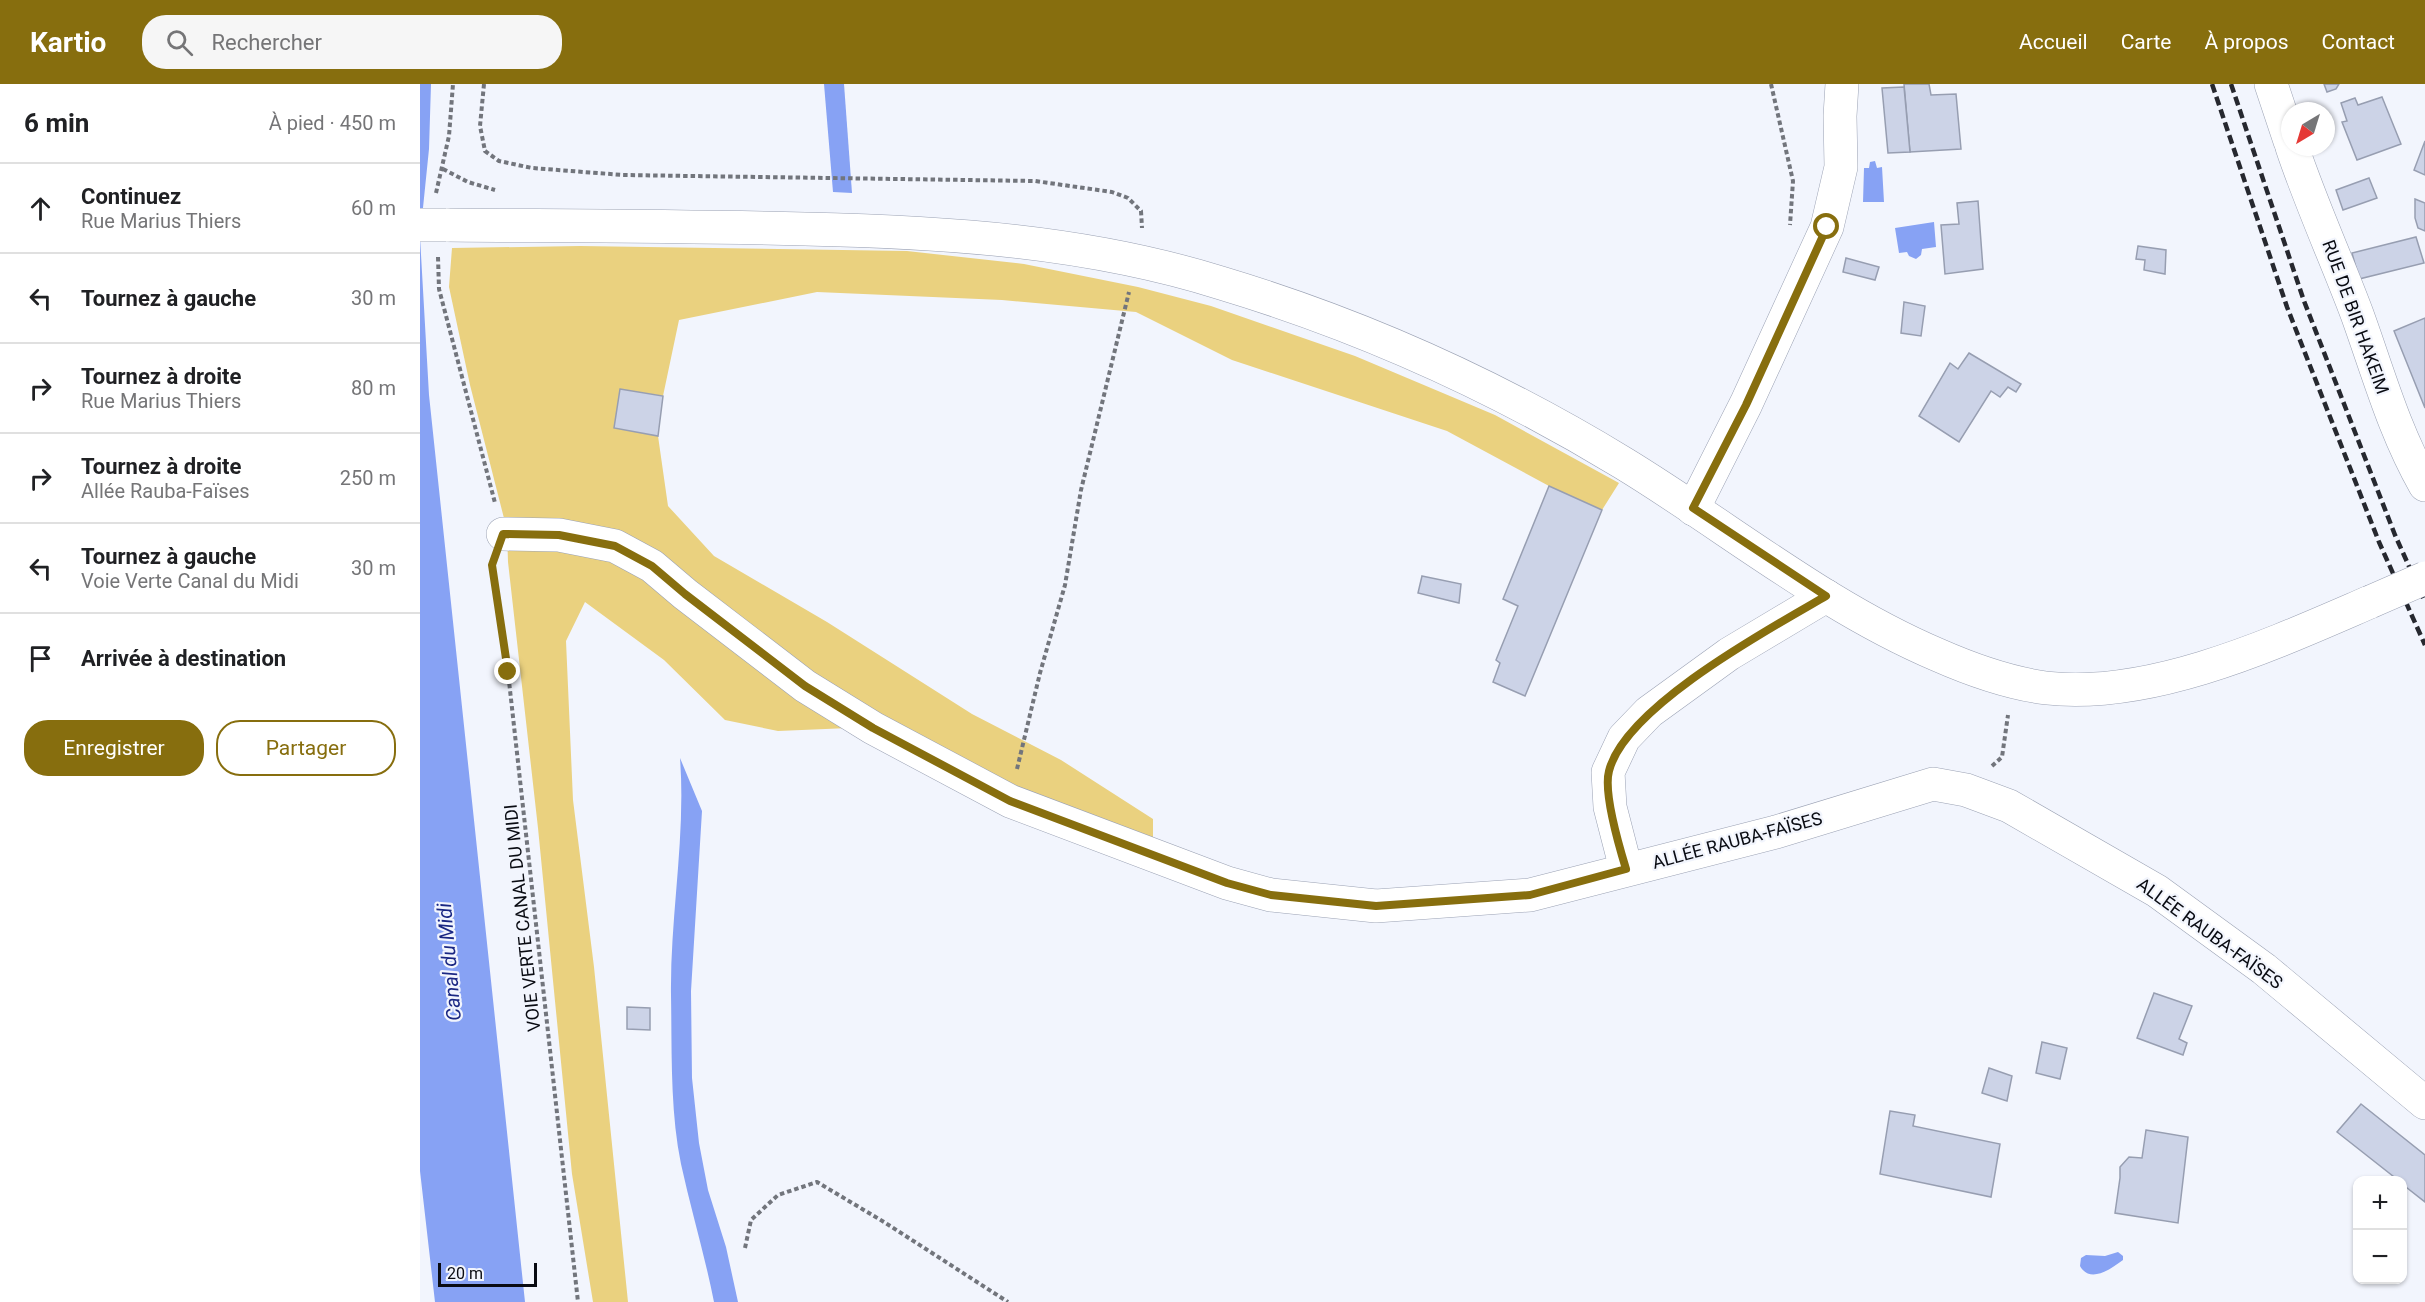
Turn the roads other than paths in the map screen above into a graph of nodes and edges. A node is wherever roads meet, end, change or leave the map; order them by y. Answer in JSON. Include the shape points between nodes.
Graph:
{"nodes":[{"id":1,"x":1842,"y":84,"type":"edge"},
{"id":2,"x":2271,"y":84,"type":"edge"},
{"id":3,"x":2281,"y":114,"type":"edge"},
{"id":4,"x":2295,"y":156,"type":"edge"},
{"id":5,"x":435,"y":224,"type":"edge"},
{"id":6,"x":2425,"y":485,"type":"edge"},
{"id":7,"x":1693,"y":508,"type":"junction"},
{"id":8,"x":503,"y":534,"type":"road end"},
{"id":9,"x":2425,"y":578,"type":"edge"},
{"id":10,"x":1826,"y":596,"type":"junction"},
{"id":11,"x":1626,"y":869,"type":"junction"},
{"id":12,"x":2425,"y":1103,"type":"edge"}],
"edges":[{"from":1,"to":7,"type":"street","via":[[1841,167],[1827,227],[1746,405]]},
{"from":2,"to":3,"type":"street"},
{"from":4,"to":6,"type":"street","name":"RUE DE BIR HAKEIM","via":[[2392,416]]},
{"from":5,"to":7,"type":"street","via":[[909,231],[1026,242],[1143,262],[1292,305],[1435,364],[1568,430]]},
{"from":7,"to":10,"type":"street"},
{"from":8,"to":11,"type":"street","name":"ALLÉE RAUBA-FAÏSES","via":[[559,535],[615,546],[652,566],[805,686],[873,728],[1010,801],[1227,883],[1271,895],[1376,906],[1530,895]]},
{"from":9,"to":10,"type":"street","bridge":true,"via":[[2285,639],[2173,675],[2123,686],[2081,689],[2011,681],[1962,665],[1916,646]]},
{"from":10,"to":11,"type":"street","via":[[1729,654],[1649,712],[1624,738],[1608,771],[1610,807]]},
{"from":11,"to":12,"type":"street","name":"ALLÉE RAUBA-FAÏSES","via":[[1776,832],[1933,784],[1966,790],[2009,806],[2157,891],[2264,969]]}]}
